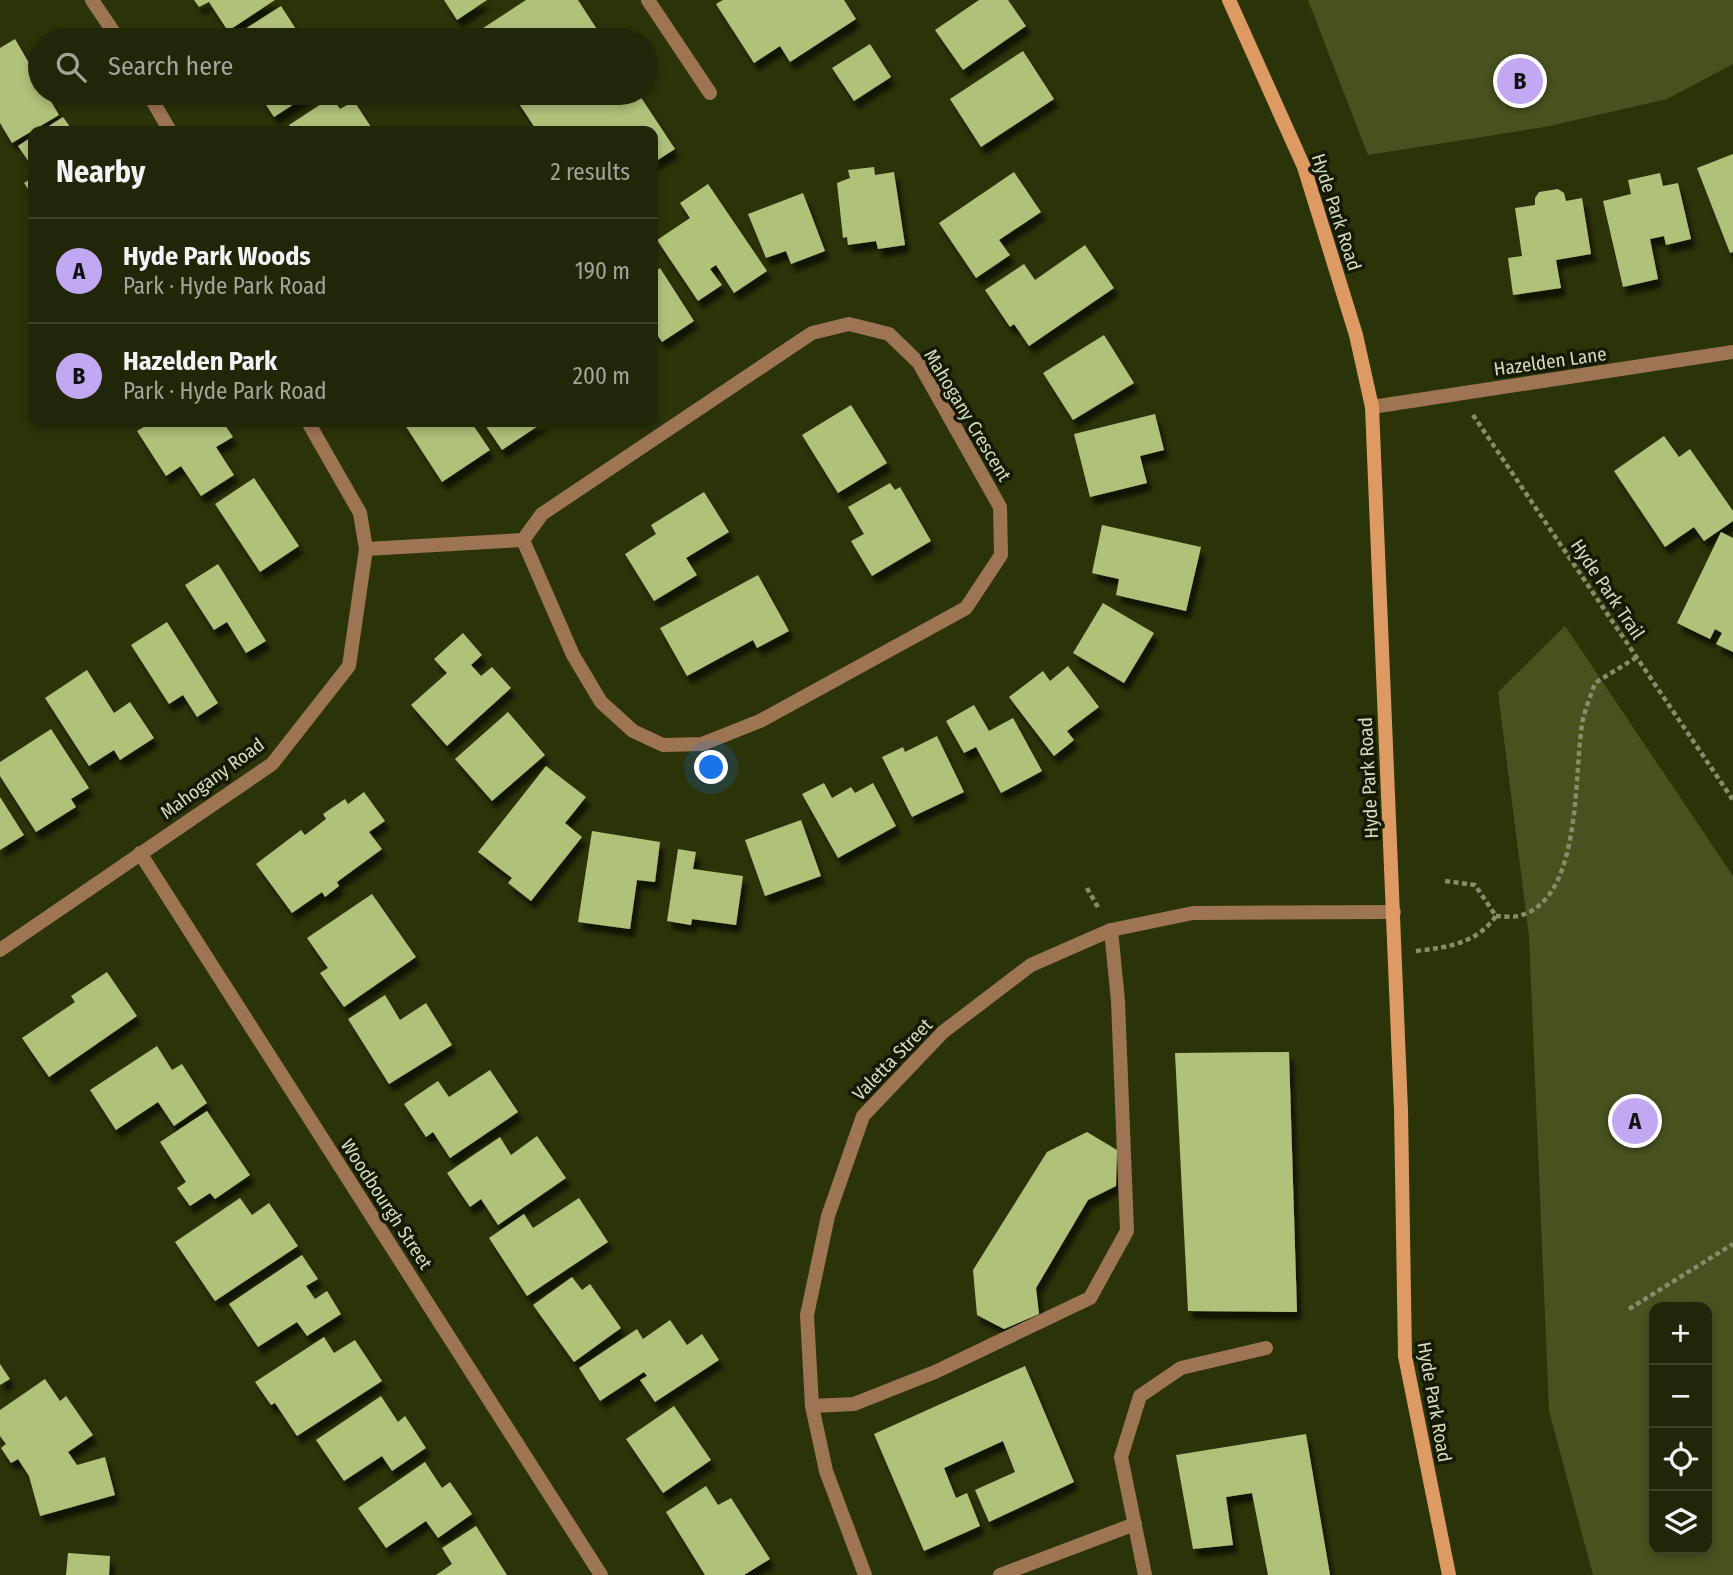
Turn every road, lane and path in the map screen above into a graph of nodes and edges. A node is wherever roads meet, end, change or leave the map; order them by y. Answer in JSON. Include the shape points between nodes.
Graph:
{"nodes":[{"id":1,"x":92,"y":0,"type":"edge"},
{"id":2,"x":648,"y":0,"type":"edge"},
{"id":3,"x":1229,"y":0,"type":"edge"},
{"id":4,"x":111,"y":28,"type":"edge"},
{"id":5,"x":710,"y":93,"type":"dead end"},
{"id":6,"x":155,"y":105,"type":"edge"},
{"id":7,"x":167,"y":126,"type":"edge"},
{"id":8,"x":1733,"y":352,"type":"edge"},
{"id":9,"x":1459,"y":393,"type":"junction"},
{"id":10,"x":1372,"y":407,"type":"junction"},
{"id":11,"x":311,"y":427,"type":"edge"},
{"id":12,"x":523,"y":540,"type":"junction"},
{"id":13,"x":366,"y":549,"type":"junction"},
{"id":14,"x":1637,"y":657,"type":"junction"},
{"id":15,"x":1733,"y":800,"type":"edge"},
{"id":16,"x":140,"y":853,"type":"junction"},
{"id":17,"x":1446,"y":881,"type":"dead end"},
{"id":18,"x":1394,"y":912,"type":"junction"},
{"id":19,"x":1496,"y":916,"type":"junction"},
{"id":20,"x":1111,"y":930,"type":"junction"},
{"id":21,"x":0,"y":950,"type":"edge"},
{"id":22,"x":1395,"y":953,"type":"junction"},
{"id":23,"x":1733,"y":1244,"type":"edge"},
{"id":24,"x":1629,"y":1309,"type":"dead end"},
{"id":25,"x":1266,"y":1348,"type":"dead end"},
{"id":26,"x":812,"y":1406,"type":"junction"},
{"id":27,"x":1135,"y":1524,"type":"junction"},
{"id":28,"x":601,"y":1575,"type":"edge"},
{"id":29,"x":865,"y":1575,"type":"edge"},
{"id":30,"x":1000,"y":1575,"type":"edge"},
{"id":31,"x":1145,"y":1575,"type":"edge"},
{"id":32,"x":1449,"y":1575,"type":"edge"}],
"edges":[{"from":1,"to":4,"type":"street"},
{"from":2,"to":5,"type":"street"},
{"from":3,"to":10,"type":"main road","name":"Hyde Park Road","via":[[1304,167],[1356,335]]},
{"from":6,"to":7,"type":"street"},
{"from":8,"to":9,"type":"street","name":"Hazelden Lane"},
{"from":9,"to":10,"type":"street","name":"Hazelden Lane"},
{"from":9,"to":14,"type":"path","name":"Hyde Park Trail"},
{"from":10,"to":18,"type":"main road","name":"Hyde Park Road"},
{"from":11,"to":13,"type":"street","name":"Mahogany Road","via":[[360,513]]},
{"from":12,"to":12,"type":"street","name":"Mahogany Crescent","via":[[542,514],[812,333],[849,324],[889,334],[919,363],[1000,508],[1001,555],[966,608],[760,721],[702,744],[663,745],[634,731],[601,702],[573,655]]},
{"from":12,"to":13,"type":"street"},
{"from":13,"to":16,"type":"street","name":"Mahogany Road","via":[[348,666],[272,764]]},
{"from":14,"to":15,"type":"path","name":"Hyde Park Trail"},
{"from":14,"to":19,"type":"path","via":[[1595,683],[1583,719],[1570,844],[1558,880],[1521,916]]},
{"from":16,"to":21,"type":"street","name":"Mahogany Road"},
{"from":16,"to":28,"type":"street","name":"Woodbourgh Street"},
{"from":17,"to":19,"type":"path","via":[[1475,885]]},
{"from":18,"to":20,"type":"street","name":"Valetta Street","via":[[1193,913]]},
{"from":18,"to":22,"type":"main road","name":"Hyde Park Road"},
{"from":19,"to":22,"type":"path","via":[[1479,933],[1453,947]]},
{"from":20,"to":26,"type":"street","name":"Valetta Street","via":[[1031,965],[943,1032],[863,1116],[828,1216],[807,1315]]},
{"from":20,"to":26,"type":"street","via":[[1126,1231],[1090,1298],[946,1367],[854,1404]]},
{"from":22,"to":32,"type":"main road","name":"Hyde Park Road","via":[[1405,1356]]},
{"from":23,"to":24,"type":"path"},
{"from":25,"to":27,"type":"street","via":[[1181,1368],[1140,1396],[1121,1457]]},
{"from":26,"to":29,"type":"street","name":"Valetta Street","via":[[826,1471]]},
{"from":27,"to":30,"type":"street"},
{"from":27,"to":31,"type":"street"}]}
